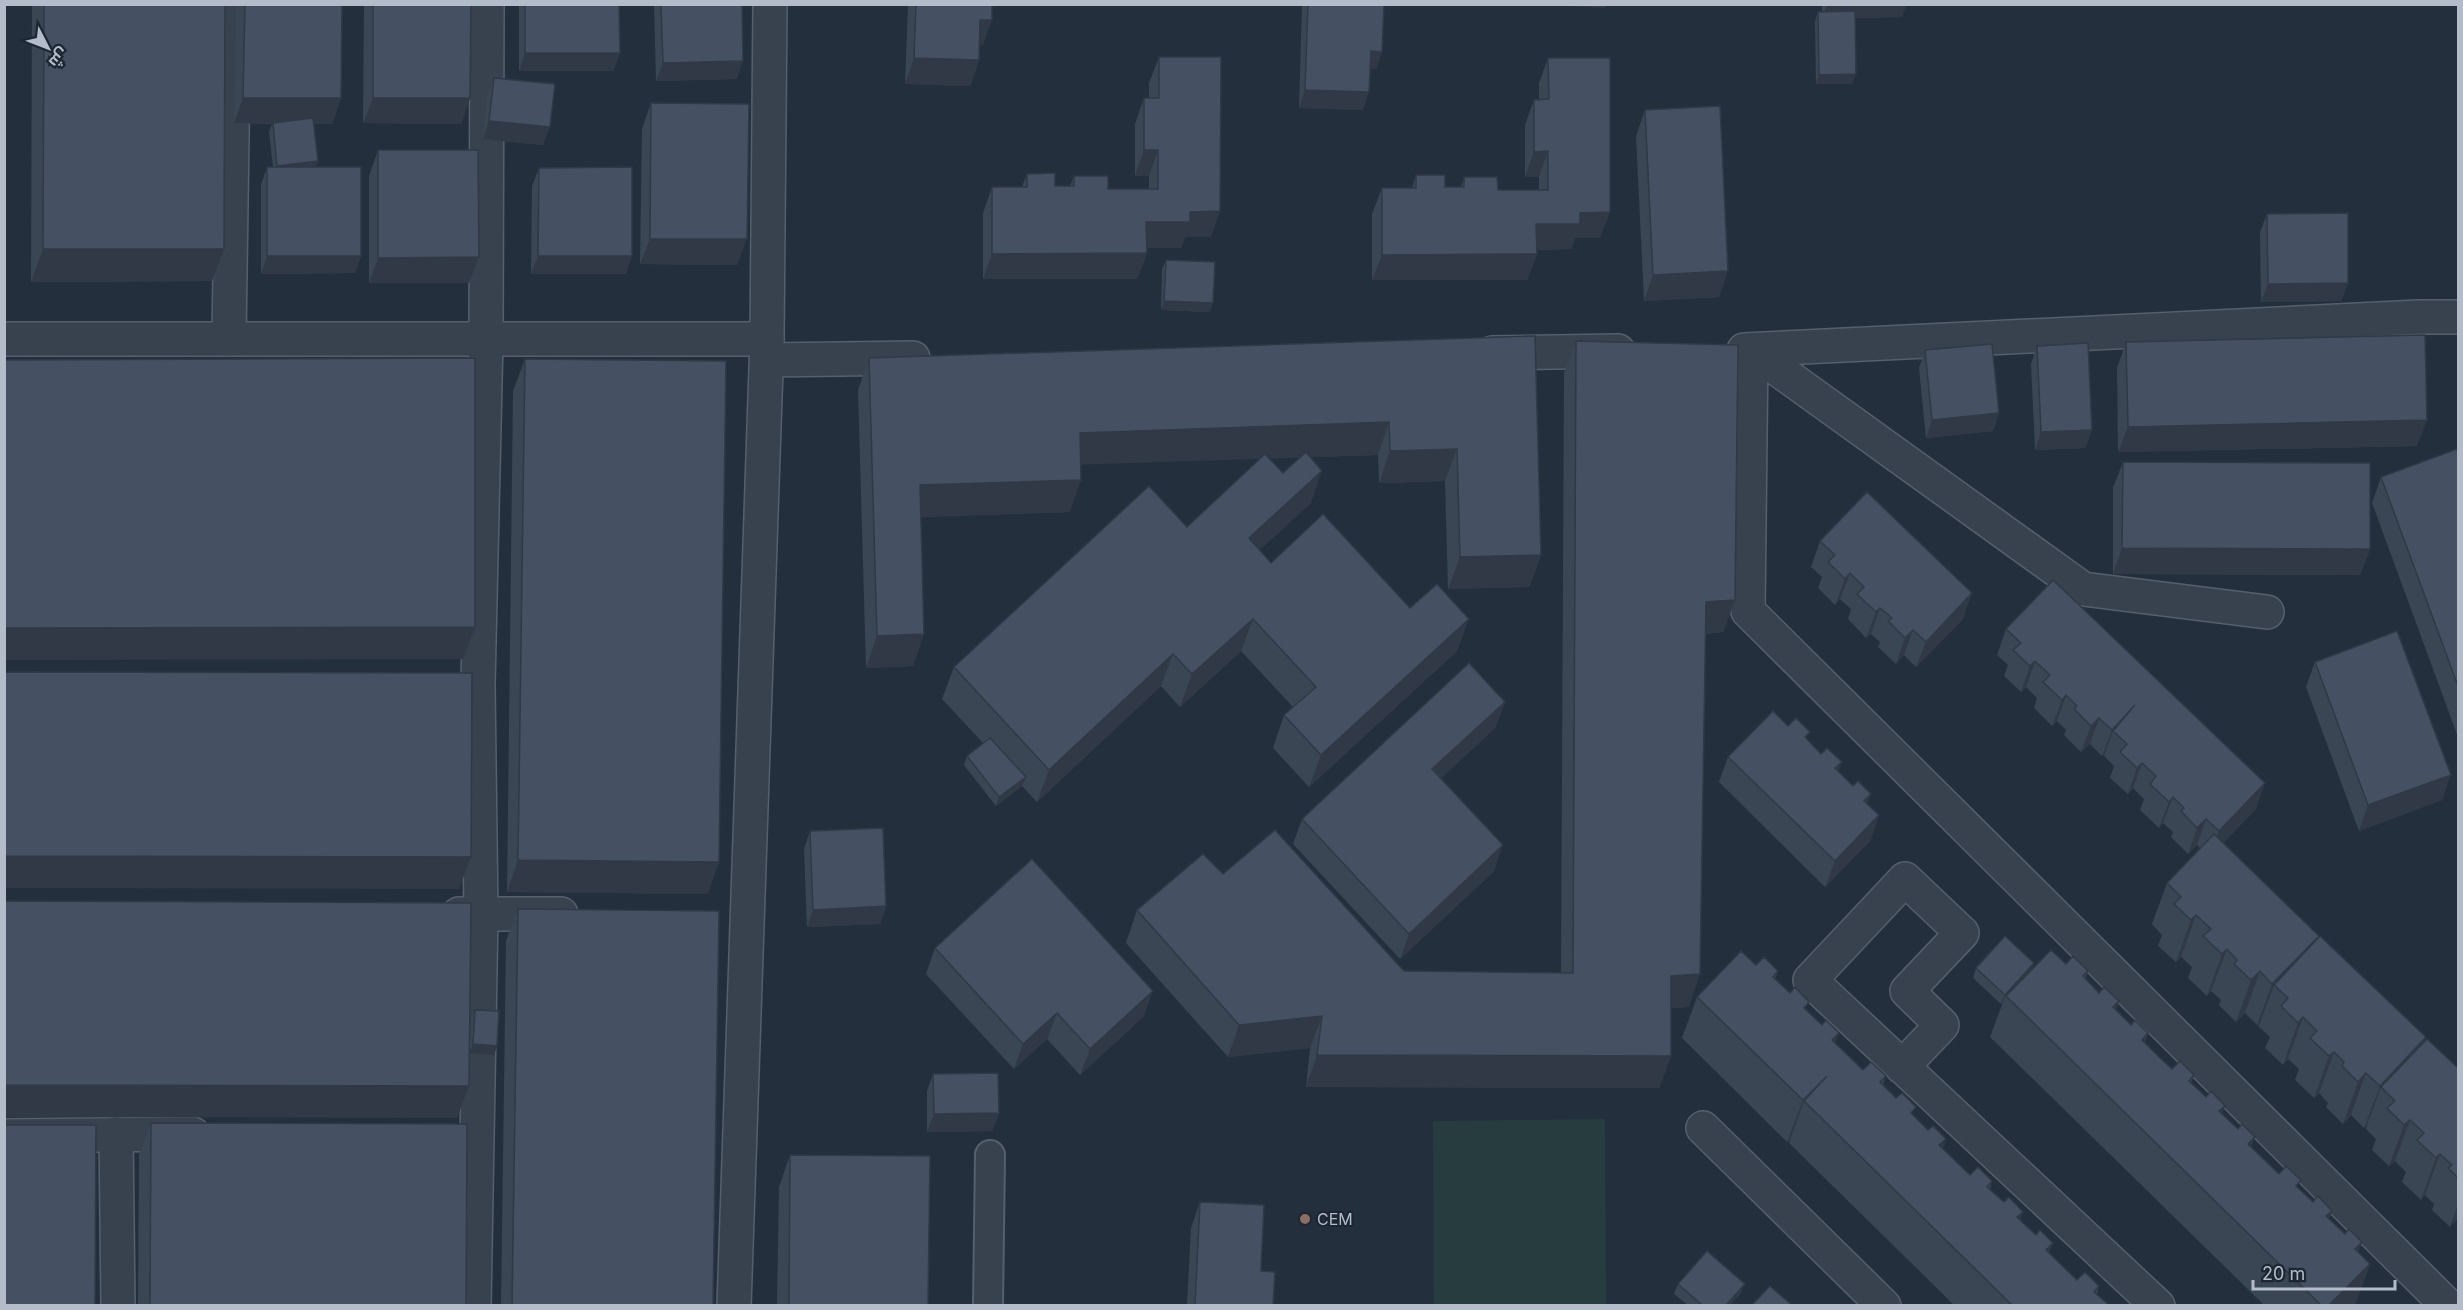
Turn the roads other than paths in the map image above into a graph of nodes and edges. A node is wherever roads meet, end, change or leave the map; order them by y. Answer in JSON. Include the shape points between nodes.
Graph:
{"nodes":[{"id":1,"x":234,"y":4,"type":"edge"},
{"id":2,"x":487,"y":4,"type":"edge"},
{"id":3,"x":770,"y":4,"type":"edge"},
{"id":4,"x":2458,"y":317,"type":"edge"},
{"id":5,"x":4,"y":339,"type":"edge"},
{"id":6,"x":229,"y":339,"type":"junction"},
{"id":7,"x":486,"y":339,"type":"junction"},
{"id":8,"x":767,"y":349,"type":"junction"},
{"id":9,"x":1716,"y":350,"type":"edge"},
{"id":10,"x":1751,"y":350,"type":"junction"},
{"id":11,"x":1644,"y":351,"type":"edge"},
{"id":12,"x":1466,"y":353,"type":"edge"},
{"id":13,"x":944,"y":358,"type":"edge"},
{"id":14,"x":2267,"y":612,"type":"dead end"},
{"id":15,"x":442,"y":685,"type":"edge"},
{"id":16,"x":478,"y":685,"type":"junction"},
{"id":17,"x":434,"y":914,"type":"edge"},
{"id":18,"x":481,"y":914,"type":"junction"},
{"id":19,"x":585,"y":914,"type":"edge"},
{"id":20,"x":713,"y":914,"type":"edge"},
{"id":21,"x":748,"y":914,"type":"junction"},
{"id":22,"x":1902,"y":1066,"type":"junction"},
{"id":23,"x":1703,"y":1128,"type":"dead end"},
{"id":24,"x":116,"y":1134,"type":"junction"},
{"id":25,"x":220,"y":1134,"type":"edge"},
{"id":26,"x":442,"y":1135,"type":"edge"},
{"id":27,"x":477,"y":1135,"type":"junction"},
{"id":28,"x":4,"y":1136,"type":"edge"},
{"id":29,"x":990,"y":1155,"type":"dead end"},
{"id":30,"x":118,"y":1305,"type":"edge"},
{"id":31,"x":474,"y":1305,"type":"edge"},
{"id":32,"x":734,"y":1305,"type":"edge"},
{"id":33,"x":988,"y":1305,"type":"edge"},
{"id":34,"x":1884,"y":1305,"type":"edge"},
{"id":35,"x":2158,"y":1305,"type":"edge"},
{"id":36,"x":2448,"y":1305,"type":"edge"}],
"edges":[{"from":1,"to":6,"type":"street"},
{"from":2,"to":7,"type":"street"},
{"from":3,"to":8,"type":"street"},
{"from":4,"to":10,"type":"street"},
{"from":5,"to":6,"type":"street"},
{"from":6,"to":7,"type":"street"},
{"from":7,"to":8,"type":"street"},
{"from":7,"to":16,"type":"street"},
{"from":8,"to":13,"type":"street"},
{"from":8,"to":21,"type":"street"},
{"from":9,"to":10,"type":"street"},
{"from":10,"to":14,"type":"street","via":[[2083,589]]},
{"from":10,"to":36,"type":"street","via":[[1748,612]]},
{"from":11,"to":12,"type":"street"},
{"from":15,"to":16,"type":"street"},
{"from":16,"to":18,"type":"street"},
{"from":17,"to":18,"type":"street"},
{"from":18,"to":19,"type":"street"},
{"from":18,"to":27,"type":"street"},
{"from":20,"to":21,"type":"street"},
{"from":21,"to":32,"type":"street"},
{"from":22,"to":22,"type":"street","via":[[1942,1025],[1907,992],[1962,933],[1905,879],[1810,980]]},
{"from":22,"to":35,"type":"street"},
{"from":23,"to":34,"type":"street"},
{"from":24,"to":25,"type":"street"},
{"from":24,"to":28,"type":"street"},
{"from":24,"to":30,"type":"street"},
{"from":26,"to":27,"type":"street"},
{"from":27,"to":31,"type":"street"},
{"from":29,"to":33,"type":"lane"}]}
